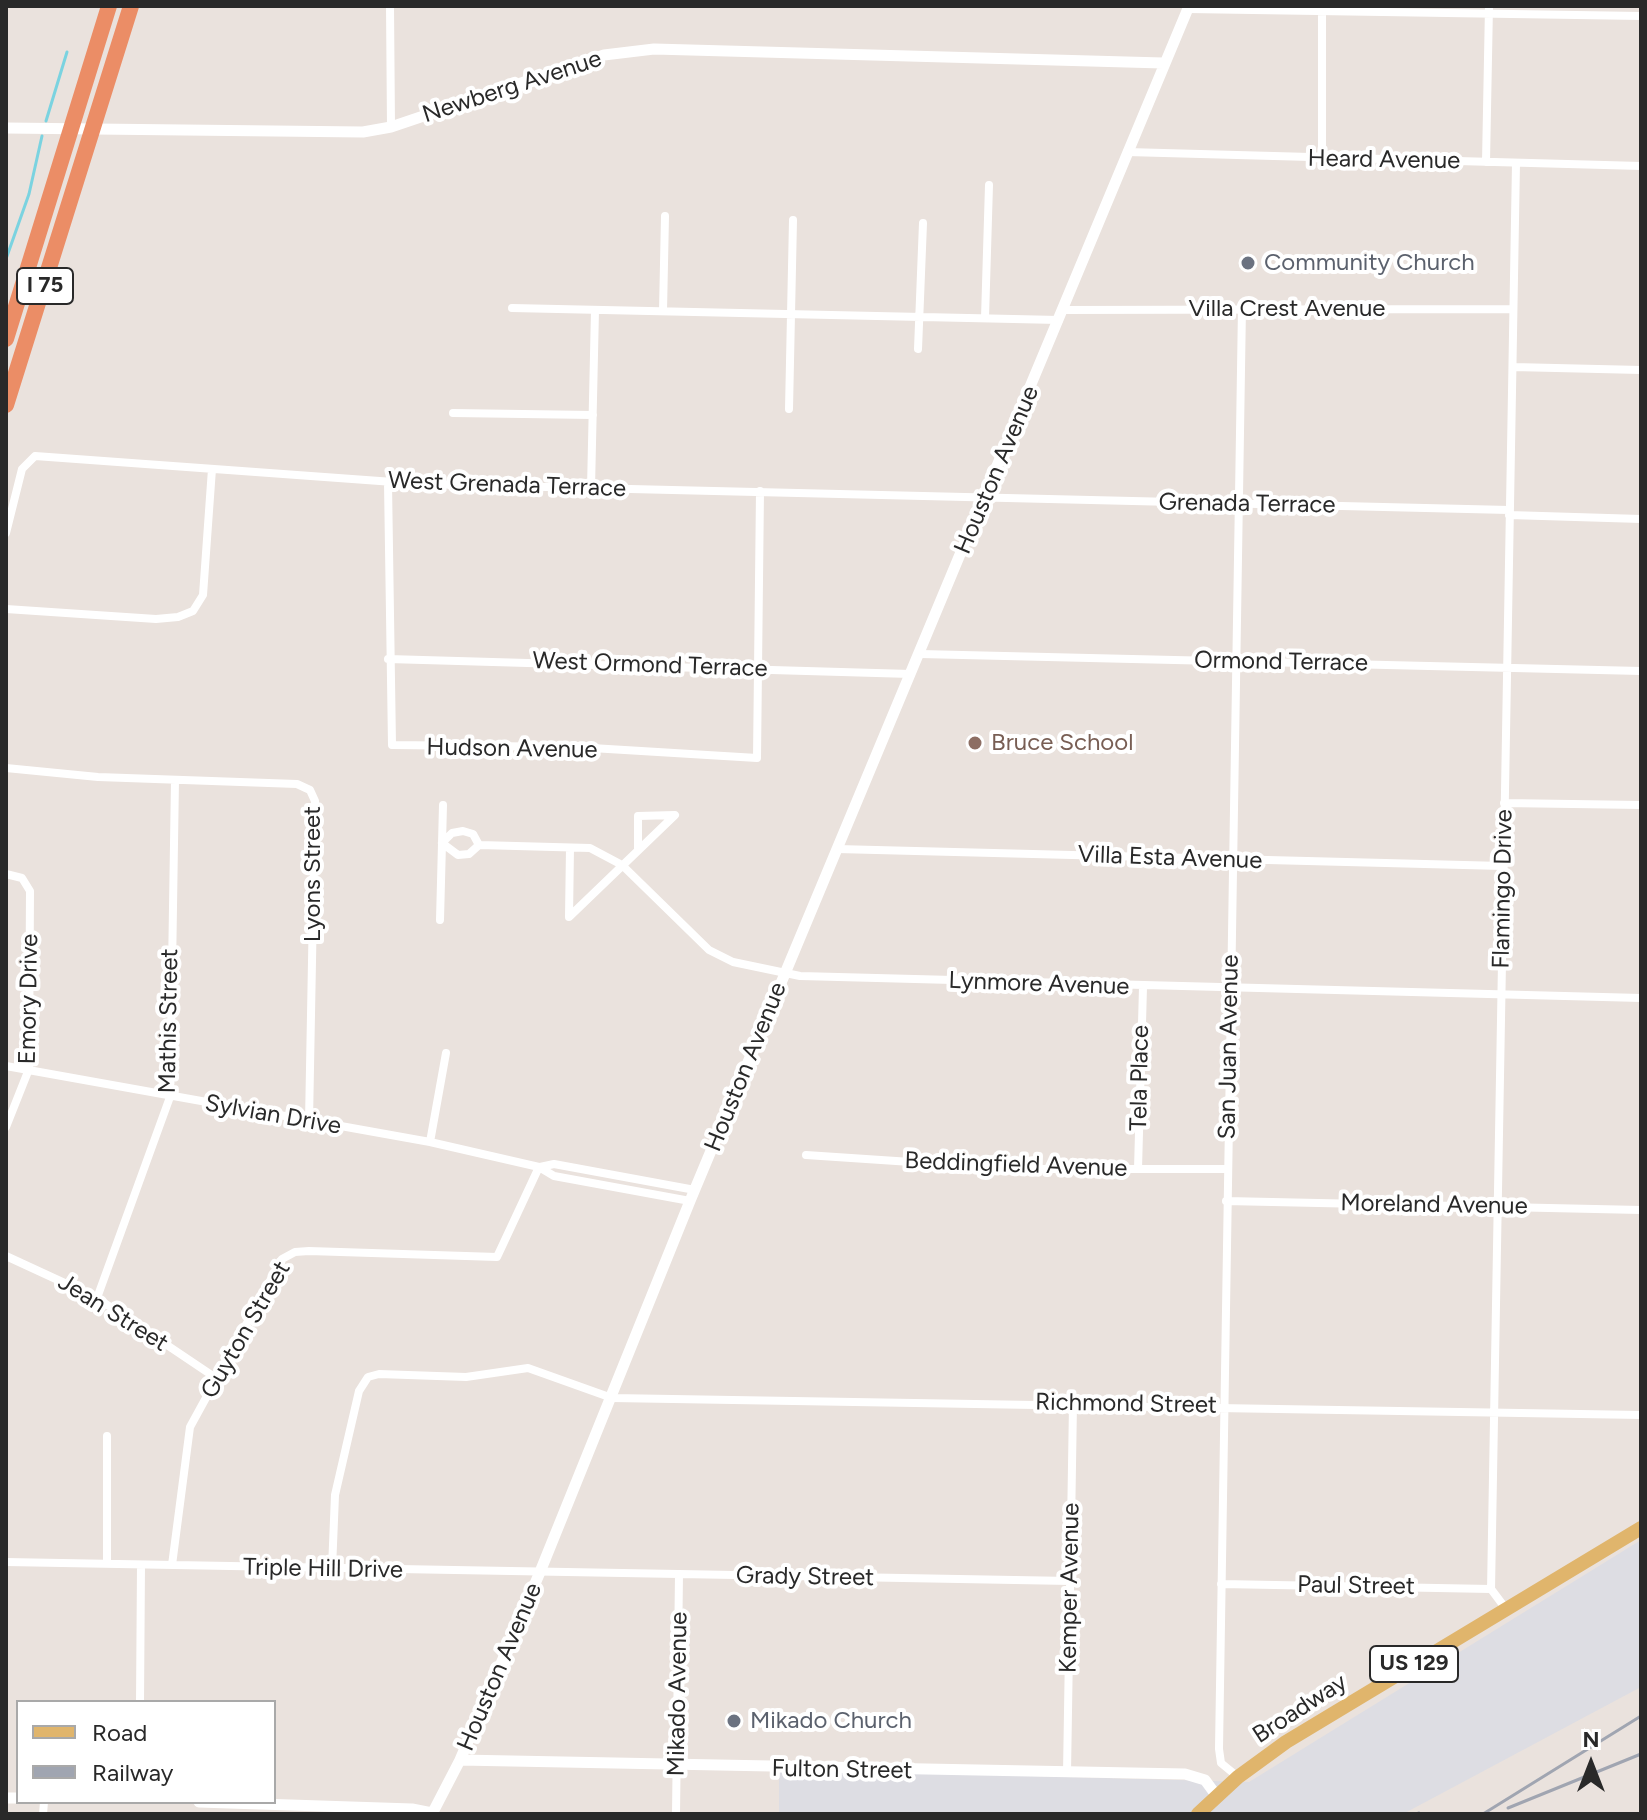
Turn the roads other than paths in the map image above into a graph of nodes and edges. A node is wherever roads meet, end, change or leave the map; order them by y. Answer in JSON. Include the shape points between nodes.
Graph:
{"nodes":[{"id":1,"x":109,"y":6,"type":"edge"},
{"id":2,"x":131,"y":6,"type":"edge"},
{"id":3,"x":390,"y":6,"type":"edge"},
{"id":4,"x":1189,"y":8,"type":"edge"},
{"id":5,"x":1488,"y":9,"type":"edge"},
{"id":6,"x":1322,"y":10,"type":"junction"},
{"id":7,"x":1641,"y":16,"type":"edge"},
{"id":8,"x":1163,"y":63,"type":"junction"},
{"id":9,"x":391,"y":127,"type":"junction"},
{"id":10,"x":6,"y":128,"type":"edge"},
{"id":11,"x":1127,"y":152,"type":"junction"},
{"id":12,"x":1322,"y":159,"type":"junction"},
{"id":13,"x":1486,"y":162,"type":"junction"},
{"id":14,"x":1516,"y":163,"type":"junction"},
{"id":15,"x":1641,"y":166,"type":"edge"},
{"id":16,"x":989,"y":185,"type":"dead end"},
{"id":17,"x":665,"y":216,"type":"dead end"},
{"id":18,"x":793,"y":220,"type":"dead end"},
{"id":19,"x":923,"y":223,"type":"dead end"},
{"id":20,"x":1242,"y":307,"type":"junction"},
{"id":21,"x":512,"y":308,"type":"dead end"},
{"id":22,"x":1512,"y":309,"type":"junction"},
{"id":23,"x":595,"y":310,"type":"junction"},
{"id":24,"x":663,"y":311,"type":"junction"},
{"id":25,"x":792,"y":313,"type":"junction"},
{"id":26,"x":1061,"y":315,"type":"junction"},
{"id":27,"x":920,"y":317,"type":"junction"},
{"id":28,"x":985,"y":318,"type":"junction"},
{"id":29,"x":6,"y":339,"type":"edge"},
{"id":30,"x":918,"y":349,"type":"dead end"},
{"id":31,"x":1513,"y":367,"type":"junction"},
{"id":32,"x":1641,"y":370,"type":"edge"},
{"id":33,"x":6,"y":405,"type":"edge"},
{"id":34,"x":789,"y":409,"type":"dead end"},
{"id":35,"x":453,"y":413,"type":"dead end"},
{"id":36,"x":593,"y":415,"type":"junction"},
{"id":37,"x":212,"y":469,"type":"junction"},
{"id":38,"x":388,"y":483,"type":"junction"},
{"id":39,"x":591,"y":488,"type":"junction"},
{"id":40,"x":760,"y":491,"type":"junction"},
{"id":41,"x":985,"y":497,"type":"junction"},
{"id":42,"x":1239,"y":504,"type":"junction"},
{"id":43,"x":1509,"y":512,"type":"junction"},
{"id":44,"x":1641,"y":519,"type":"edge"},
{"id":45,"x":6,"y":533,"type":"edge"},
{"id":46,"x":6,"y":609,"type":"edge"},
{"id":47,"x":920,"y":654,"type":"junction"},
{"id":48,"x":388,"y":659,"type":"junction"},
{"id":49,"x":1236,"y":661,"type":"junction"},
{"id":50,"x":758,"y":668,"type":"junction"},
{"id":51,"x":1507,"y":668,"type":"junction"},
{"id":52,"x":1641,"y":671,"type":"edge"},
{"id":53,"x":911,"y":674,"type":"junction"},
{"id":54,"x":6,"y":768,"type":"edge"},
{"id":55,"x":175,"y":780,"type":"junction"},
{"id":56,"x":1504,"y":803,"type":"junction"},
{"id":57,"x":443,"y":805,"type":"dead end"},
{"id":58,"x":1641,"y":805,"type":"edge"},
{"id":59,"x":442,"y":843,"type":"junction"},
{"id":60,"x":479,"y":845,"type":"junction"},
{"id":61,"x":570,"y":848,"type":"junction"},
{"id":62,"x":837,"y":849,"type":"junction"},
{"id":63,"x":638,"y":850,"type":"junction"},
{"id":64,"x":1233,"y":860,"type":"junction"},
{"id":65,"x":622,"y":865,"type":"junction"},
{"id":66,"x":1503,"y":866,"type":"junction"},
{"id":67,"x":6,"y":874,"type":"edge"},
{"id":68,"x":440,"y":920,"type":"dead end"},
{"id":69,"x":785,"y":972,"type":"junction"},
{"id":70,"x":1143,"y":987,"type":"junction"},
{"id":71,"x":1230,"y":990,"type":"junction"},
{"id":72,"x":1501,"y":996,"type":"junction"},
{"id":73,"x":1641,"y":998,"type":"edge"},
{"id":74,"x":446,"y":1053,"type":"dead end"},
{"id":75,"x":6,"y":1066,"type":"edge"},
{"id":76,"x":29,"y":1069,"type":"junction"},
{"id":77,"x":170,"y":1097,"type":"junction"},
{"id":78,"x":309,"y":1121,"type":"junction"},
{"id":79,"x":6,"y":1127,"type":"edge"},
{"id":80,"x":430,"y":1142,"type":"junction"},
{"id":81,"x":806,"y":1155,"type":"dead end"},
{"id":82,"x":539,"y":1167,"type":"junction"},
{"id":83,"x":1138,"y":1169,"type":"junction"},
{"id":84,"x":1227,"y":1169,"type":"junction"},
{"id":85,"x":692,"y":1196,"type":"junction"},
{"id":86,"x":1226,"y":1201,"type":"junction"},
{"id":87,"x":1496,"y":1207,"type":"junction"},
{"id":88,"x":1641,"y":1210,"type":"edge"},
{"id":89,"x":6,"y":1256,"type":"edge"},
{"id":90,"x":97,"y":1298,"type":"junction"},
{"id":91,"x":216,"y":1378,"type":"junction"},
{"id":92,"x":612,"y":1398,"type":"junction"},
{"id":93,"x":1073,"y":1404,"type":"junction"},
{"id":94,"x":1223,"y":1406,"type":"junction"},
{"id":95,"x":1494,"y":1412,"type":"junction"},
{"id":96,"x":1641,"y":1415,"type":"edge"},
{"id":97,"x":107,"y":1436,"type":"dead end"},
{"id":98,"x":1641,"y":1528,"type":"edge"},
{"id":99,"x":6,"y":1562,"type":"edge"},
{"id":100,"x":107,"y":1564,"type":"junction"},
{"id":101,"x":141,"y":1565,"type":"junction"},
{"id":102,"x":172,"y":1565,"type":"junction"},
{"id":103,"x":332,"y":1569,"type":"junction"},
{"id":104,"x":540,"y":1572,"type":"junction"},
{"id":105,"x":679,"y":1574,"type":"junction"},
{"id":106,"x":1071,"y":1581,"type":"junction"},
{"id":107,"x":1221,"y":1584,"type":"junction"},
{"id":108,"x":1491,"y":1589,"type":"junction"},
{"id":109,"x":1506,"y":1609,"type":"junction"},
{"id":110,"x":140,"y":1700,"type":"edge"},
{"id":111,"x":460,"y":1760,"type":"junction"},
{"id":112,"x":677,"y":1767,"type":"junction"},
{"id":113,"x":1067,"y":1773,"type":"junction"},
{"id":114,"x":1238,"y":1777,"type":"junction"},
{"id":115,"x":1216,"y":1795,"type":"junction"},
{"id":116,"x":260,"y":1804,"type":"edge"},
{"id":117,"x":432,"y":1814,"type":"edge"},
{"id":118,"x":676,"y":1814,"type":"edge"},
{"id":119,"x":1198,"y":1814,"type":"edge"}],
"edges":[{"from":1,"to":29,"type":"highway","number":"I 75"},
{"from":2,"to":33,"type":"highway","number":"I 75"},
{"from":3,"to":9,"type":"street"},
{"from":4,"to":6,"type":"street"},
{"from":4,"to":8,"type":"street","name":"Houston Avenue"},
{"from":5,"to":6,"type":"street"},
{"from":5,"to":7,"type":"street"},
{"from":5,"to":13,"type":"street"},
{"from":6,"to":12,"type":"street"},
{"from":8,"to":9,"type":"street","name":"Newberg Avenue","via":[[626,51]]},
{"from":8,"to":11,"type":"street","name":"Houston Avenue"},
{"from":9,"to":10,"type":"street","name":"Newberg Avenue","via":[[363,132]]},
{"from":11,"to":12,"type":"street","name":"Heard Avenue"},
{"from":11,"to":26,"type":"street","name":"Houston Avenue"},
{"from":12,"to":13,"type":"street","name":"Heard Avenue"},
{"from":13,"to":14,"type":"street","name":"Heard Avenue"},
{"from":14,"to":15,"type":"street","name":"Heard Avenue"},
{"from":14,"to":22,"type":"street","name":"Flamingo Drive"},
{"from":16,"to":28,"type":"street"},
{"from":17,"to":24,"type":"street"},
{"from":18,"to":25,"type":"street"},
{"from":19,"to":27,"type":"street"},
{"from":20,"to":22,"type":"street","name":"Villa Crest Avenue"},
{"from":20,"to":26,"type":"street","name":"Villa Crest Avenue"},
{"from":20,"to":42,"type":"street","name":"San Juan Avenue"},
{"from":21,"to":23,"type":"street"},
{"from":22,"to":31,"type":"street","name":"Flamingo Drive"},
{"from":23,"to":24,"type":"street"},
{"from":23,"to":36,"type":"street"},
{"from":24,"to":25,"type":"street"},
{"from":25,"to":27,"type":"street"},
{"from":25,"to":34,"type":"street"},
{"from":26,"to":28,"type":"street"},
{"from":26,"to":41,"type":"street","name":"Houston Avenue"},
{"from":27,"to":28,"type":"street"},
{"from":27,"to":30,"type":"street"},
{"from":31,"to":32,"type":"street"},
{"from":31,"to":43,"type":"street","name":"Flamingo Drive"},
{"from":35,"to":36,"type":"street"},
{"from":36,"to":39,"type":"street"},
{"from":37,"to":38,"type":"street","name":"West Grenada Terrace"},
{"from":37,"to":45,"type":"street","name":"West Grenada Terrace","via":[[31,458],[22,469]]},
{"from":37,"to":46,"type":"street","via":[[203,595],[193,611],[156,619]]},
{"from":38,"to":39,"type":"street","name":"West Grenada Terrace"},
{"from":38,"to":48,"type":"street"},
{"from":39,"to":40,"type":"street","name":"West Grenada Terrace"},
{"from":40,"to":41,"type":"street","name":"West Grenada Terrace"},
{"from":40,"to":50,"type":"street"},
{"from":41,"to":42,"type":"street","name":"Grenada Terrace"},
{"from":41,"to":47,"type":"street","name":"Houston Avenue"},
{"from":42,"to":43,"type":"street","name":"Grenada Terrace"},
{"from":42,"to":49,"type":"street","name":"San Juan Avenue"},
{"from":43,"to":44,"type":"street","name":"Grenada Terrace"},
{"from":43,"to":51,"type":"street","name":"Flamingo Drive"},
{"from":47,"to":49,"type":"street","name":"Ormond Terrace"},
{"from":47,"to":53,"type":"street","name":"Houston Avenue"},
{"from":48,"to":50,"type":"street","name":"West Ormond Terrace"},
{"from":48,"to":50,"type":"street","name":"Hudson Avenue","via":[[392,745],[575,747],[757,758]]},
{"from":49,"to":51,"type":"street","name":"Ormond Terrace"},
{"from":49,"to":64,"type":"street","name":"San Juan Avenue"},
{"from":50,"to":53,"type":"street","name":"West Ormond Terrace"},
{"from":51,"to":52,"type":"street","name":"Ormond Terrace"},
{"from":51,"to":56,"type":"street","name":"Flamingo Drive"},
{"from":53,"to":62,"type":"street","name":"Houston Avenue"},
{"from":54,"to":55,"type":"street","name":"Lyons Street"},
{"from":55,"to":77,"type":"street","name":"Mathis Street"},
{"from":55,"to":78,"type":"street","name":"Lyons Street","via":[[297,784],[314,796]]},
{"from":56,"to":58,"type":"street"},
{"from":56,"to":66,"type":"street","name":"Flamingo Drive"},
{"from":57,"to":59,"type":"street"},
{"from":59,"to":60,"type":"street","name":"Lynmore Avenue","via":[[458,855]]},
{"from":59,"to":60,"type":"street","name":"Lynmore Avenue","via":[[463,831],[473,834]]},
{"from":59,"to":68,"type":"street"},
{"from":60,"to":61,"type":"street","name":"Lynmore Avenue"},
{"from":61,"to":65,"type":"street","name":"Lynmore Avenue","via":[[590,848]]},
{"from":61,"to":65,"type":"street","via":[[569,917]]},
{"from":62,"to":64,"type":"street","name":"Villa Esta Avenue"},
{"from":62,"to":69,"type":"street","name":"Houston Avenue"},
{"from":63,"to":63,"type":"street","via":[[656,833],[675,815],[638,816]]},
{"from":63,"to":65,"type":"street"},
{"from":64,"to":66,"type":"street","name":"Villa Esta Avenue"},
{"from":64,"to":71,"type":"street","name":"San Juan Avenue"},
{"from":65,"to":69,"type":"street","name":"Lynmore Avenue","via":[[709,950],[733,962]]},
{"from":66,"to":72,"type":"street","name":"Flamingo Drive"},
{"from":67,"to":76,"type":"street","name":"Emory Drive","via":[[28,884]]},
{"from":69,"to":70,"type":"street","name":"Lynmore Avenue","via":[[817,978]]},
{"from":69,"to":85,"type":"street","name":"Houston Avenue"},
{"from":70,"to":71,"type":"street","name":"Lynmore Avenue"},
{"from":70,"to":83,"type":"street","name":"Tela Place"},
{"from":71,"to":72,"type":"street","name":"Lynmore Avenue"},
{"from":71,"to":84,"type":"street","name":"San Juan Avenue"},
{"from":72,"to":73,"type":"street","name":"Lynmore Avenue"},
{"from":72,"to":87,"type":"street","name":"Flamingo Drive"},
{"from":74,"to":80,"type":"street"},
{"from":75,"to":76,"type":"street","name":"Sylvian Drive"},
{"from":76,"to":77,"type":"street","name":"Sylvian Drive"},
{"from":76,"to":79,"type":"street","name":"Emory Drive"},
{"from":77,"to":78,"type":"street","name":"Sylvian Drive"},
{"from":77,"to":90,"type":"street","name":"Mathis Street"},
{"from":78,"to":80,"type":"street","name":"Sylvian Drive"},
{"from":80,"to":82,"type":"street","name":"Sylvian Drive"},
{"from":81,"to":83,"type":"street","name":"Beddingfield Avenue","via":[[972,1168]]},
{"from":82,"to":85,"type":"street","name":"Sylvian Drive","via":[[554,1176]]},
{"from":82,"to":91,"type":"street","name":"Guyton Street","via":[[497,1257],[309,1251],[287,1256]]},
{"from":83,"to":84,"type":"street","name":"Beddingfield Avenue"},
{"from":84,"to":86,"type":"street","name":"San Juan Avenue"},
{"from":85,"to":92,"type":"street","name":"Houston Avenue"},
{"from":86,"to":87,"type":"street","name":"Moreland Avenue"},
{"from":86,"to":94,"type":"street","name":"San Juan Avenue"},
{"from":87,"to":88,"type":"street","name":"Moreland Avenue"},
{"from":87,"to":95,"type":"street","name":"Flamingo Drive"},
{"from":89,"to":90,"type":"street","name":"Jean Street"},
{"from":90,"to":91,"type":"street","name":"Jean Street"},
{"from":91,"to":102,"type":"street","name":"Guyton Street","via":[[189,1433]]},
{"from":92,"to":93,"type":"street","name":"Richmond Street"},
{"from":92,"to":103,"type":"street","name":"Richmond Street","via":[[528,1368],[466,1377],[368,1377],[359,1391],[335,1495]]},
{"from":92,"to":104,"type":"street","name":"Houston Avenue"},
{"from":93,"to":94,"type":"street","name":"Richmond Street"},
{"from":93,"to":106,"type":"street","name":"Kemper Avenue"},
{"from":94,"to":95,"type":"street","name":"Richmond Street"},
{"from":94,"to":107,"type":"street","name":"San Juan Avenue"},
{"from":95,"to":96,"type":"street","name":"Richmond Street"},
{"from":95,"to":108,"type":"street","name":"Flamingo Drive"},
{"from":97,"to":100,"type":"street"},
{"from":98,"to":109,"type":"main road","name":"Broadway","number":"US 129"},
{"from":99,"to":100,"type":"street","name":"Triple Hill Drive"},
{"from":100,"to":101,"type":"street","name":"Triple Hill Drive"},
{"from":101,"to":102,"type":"street","name":"Triple Hill Drive"},
{"from":101,"to":110,"type":"street"},
{"from":102,"to":103,"type":"street","name":"Triple Hill Drive"},
{"from":103,"to":104,"type":"street","name":"Triple Hill Drive"},
{"from":104,"to":105,"type":"street","name":"Grady Street"},
{"from":104,"to":111,"type":"street","name":"Houston Avenue"},
{"from":105,"to":106,"type":"street","name":"Grady Street"},
{"from":105,"to":112,"type":"street","name":"Mikado Avenue"},
{"from":106,"to":113,"type":"street","name":"Kemper Avenue"},
{"from":107,"to":108,"type":"street","name":"Paul Street"},
{"from":107,"to":114,"type":"street","name":"San Juan Avenue","via":[[1219,1758]]},
{"from":108,"to":109,"type":"street"},
{"from":109,"to":114,"type":"main road","name":"Broadway","number":"US 129","via":[[1286,1742]]},
{"from":111,"to":112,"type":"street","name":"Fulton Street"},
{"from":111,"to":117,"type":"street","name":"Houston Avenue"},
{"from":112,"to":113,"type":"street","name":"Fulton Street"},
{"from":112,"to":118,"type":"street","name":"Mikado Avenue"},
{"from":113,"to":115,"type":"street","name":"Fulton Street","via":[[1197,1776]]},
{"from":114,"to":115,"type":"main road","name":"Broadway","number":"US 129"},
{"from":115,"to":119,"type":"main road","name":"Broadway","number":"US 129"},
{"from":116,"to":117,"type":"street"}]}
